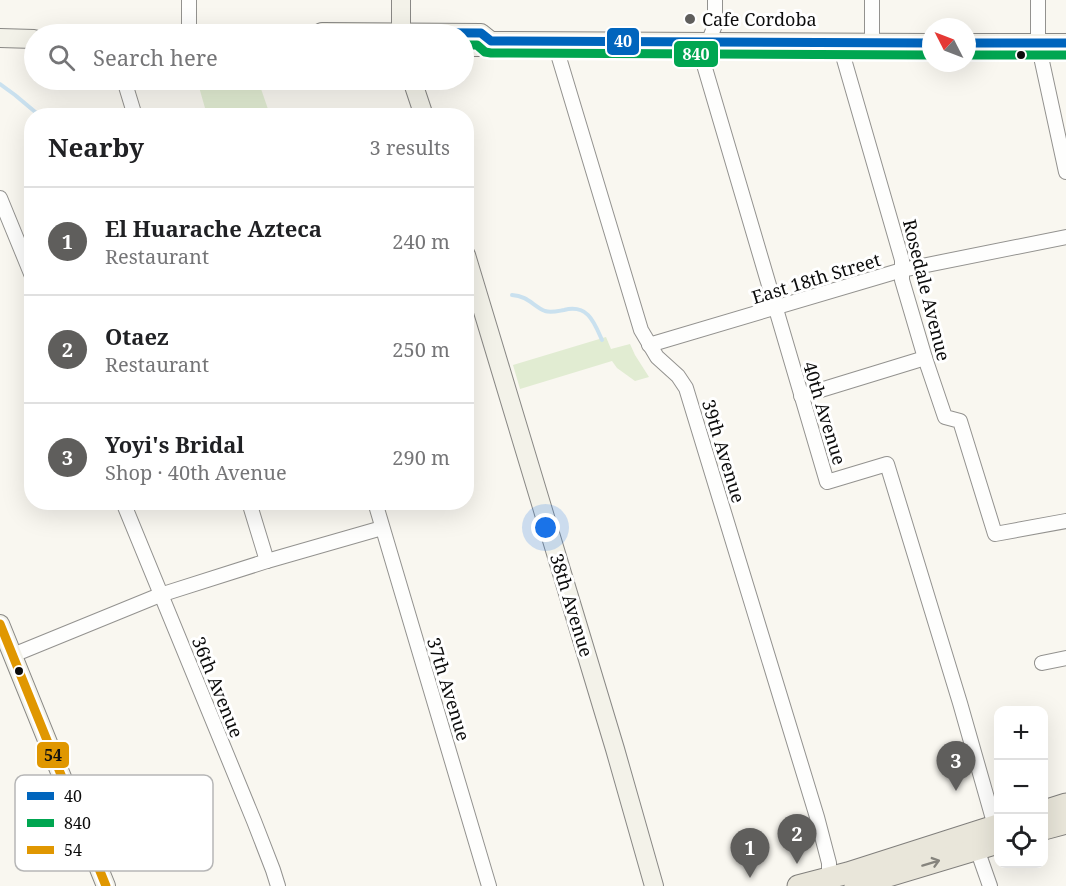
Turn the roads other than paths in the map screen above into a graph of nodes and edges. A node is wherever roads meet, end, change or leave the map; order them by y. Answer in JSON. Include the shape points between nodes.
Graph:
{"nodes":[{"id":1,"x":189,"y":0,"type":"edge"},
{"id":2,"x":401,"y":0,"type":"edge"},
{"id":3,"x":715,"y":0,"type":"edge"},
{"id":4,"x":872,"y":0,"type":"edge"},
{"id":5,"x":1038,"y":0,"type":"edge"},
{"id":6,"x":189,"y":24,"type":"edge"},
{"id":7,"x":401,"y":24,"type":"edge"},
{"id":8,"x":474,"y":33,"type":"edge"},
{"id":9,"x":0,"y":38,"type":"edge"},
{"id":10,"x":24,"y":39,"type":"edge"},
{"id":11,"x":490,"y":40,"type":"junction"},
{"id":12,"x":554,"y":41,"type":"junction"},
{"id":13,"x":709,"y":41,"type":"junction"},
{"id":14,"x":839,"y":42,"type":"junction"},
{"id":15,"x":872,"y":42,"type":"junction"},
{"id":16,"x":922,"y":43,"type":"edge"},
{"id":17,"x":976,"y":43,"type":"edge"},
{"id":18,"x":1038,"y":43,"type":"junction"},
{"id":19,"x":1066,"y":43,"type":"edge"},
{"id":20,"x":474,"y":47,"type":"edge"},
{"id":21,"x":127,"y":90,"type":"edge"},
{"id":22,"x":415,"y":90,"type":"edge"},
{"id":23,"x":133,"y":108,"type":"edge"},
{"id":24,"x":421,"y":108,"type":"edge"},
{"id":25,"x":1066,"y":172,"type":"edge"},
{"id":26,"x":0,"y":198,"type":"edge"},
{"id":27,"x":1066,"y":237,"type":"edge"},
{"id":28,"x":24,"y":256,"type":"edge"},
{"id":29,"x":902,"y":270,"type":"junction"},
{"id":30,"x":474,"y":282,"type":"edge"},
{"id":31,"x":775,"y":309,"type":"junction"},
{"id":32,"x":649,"y":345,"type":"junction"},
{"id":33,"x":925,"y":358,"type":"junction"},
{"id":34,"x":801,"y":396,"type":"junction"},
{"id":35,"x":126,"y":510,"type":"edge"},
{"id":36,"x":251,"y":510,"type":"edge"},
{"id":37,"x":377,"y":510,"type":"edge"},
{"id":38,"x":1066,"y":520,"type":"edge"},
{"id":39,"x":382,"y":528,"type":"junction"},
{"id":40,"x":267,"y":561,"type":"junction"},
{"id":41,"x":160,"y":595,"type":"junction"},
{"id":42,"x":0,"y":624,"type":"edge"},
{"id":43,"x":13,"y":655,"type":"junction"},
{"id":44,"x":1066,"y":658,"type":"edge"},
{"id":45,"x":1042,"y":663,"type":"dead end"},
{"id":46,"x":62,"y":775,"type":"edge"},
{"id":47,"x":1066,"y":804,"type":"edge"},
{"id":48,"x":1048,"y":810,"type":"edge"},
{"id":49,"x":994,"y":821,"type":"edge"},
{"id":50,"x":1066,"y":823,"type":"edge"},
{"id":51,"x":1048,"y":828,"type":"edge"},
{"id":52,"x":994,"y":832,"type":"edge"},
{"id":53,"x":994,"y":834,"type":"edge"},
{"id":54,"x":977,"y":849,"type":"junction"},
{"id":55,"x":100,"y":871,"type":"edge"},
{"id":56,"x":829,"y":882,"type":"edge"},
{"id":57,"x":106,"y":886,"type":"edge"},
{"id":58,"x":278,"y":886,"type":"edge"},
{"id":59,"x":489,"y":886,"type":"edge"},
{"id":60,"x":654,"y":886,"type":"edge"},
{"id":61,"x":798,"y":886,"type":"edge"},
{"id":62,"x":855,"y":886,"type":"edge"},
{"id":63,"x":990,"y":886,"type":"edge"}],
"edges":[{"from":1,"to":6,"type":"street"},
{"from":2,"to":7,"type":"main road"},
{"from":3,"to":13,"type":"street","name":"40th Avenue","via":[[715,25]]},
{"from":4,"to":15,"type":"street"},
{"from":5,"to":18,"type":"street"},
{"from":8,"to":11,"type":"main road"},
{"from":9,"to":10,"type":"main road"},
{"from":11,"to":12,"type":"main road"},
{"from":11,"to":20,"type":"main road"},
{"from":12,"to":13,"type":"main road"},
{"from":12,"to":32,"type":"street","name":"39th Avenue","via":[[641,330]]},
{"from":13,"to":14,"type":"main road"},
{"from":13,"to":31,"type":"street","name":"40th Avenue","via":[[702,58]]},
{"from":14,"to":15,"type":"main road"},
{"from":14,"to":29,"type":"street","name":"Rosedale Avenue"},
{"from":15,"to":16,"type":"main road"},
{"from":17,"to":18,"type":"main road"},
{"from":18,"to":19,"type":"main road"},
{"from":18,"to":25,"type":"street"},
{"from":21,"to":23,"type":"street"},
{"from":22,"to":24,"type":"main road"},
{"from":26,"to":28,"type":"street"},
{"from":27,"to":29,"type":"street","name":"East 18th Street"},
{"from":29,"to":31,"type":"street","name":"East 18th Street"},
{"from":29,"to":33,"type":"street","name":"Rosedale Avenue"},
{"from":30,"to":60,"type":"main road","name":"38th Avenue"},
{"from":31,"to":32,"type":"street","name":"East 18th Street"},
{"from":31,"to":34,"type":"street","name":"40th Avenue"},
{"from":32,"to":56,"type":"street","name":"39th Avenue","via":[[686,388],[813,802],[829,863]]},
{"from":33,"to":34,"type":"street"},
{"from":33,"to":38,"type":"street","name":"Rosedale Avenue","via":[[945,417],[960,421],[995,534]]},
{"from":34,"to":49,"type":"street","name":"40th Avenue","via":[[827,482],[887,465]]},
{"from":35,"to":41,"type":"street","name":"36th Avenue"},
{"from":36,"to":40,"type":"street"},
{"from":37,"to":39,"type":"street","name":"37th Avenue"},
{"from":39,"to":40,"type":"street"},
{"from":39,"to":59,"type":"street","name":"37th Avenue"},
{"from":40,"to":41,"type":"street"},
{"from":41,"to":43,"type":"street"},
{"from":41,"to":58,"type":"street","name":"36th Avenue"},
{"from":42,"to":43,"type":"main road"},
{"from":43,"to":46,"type":"main road"},
{"from":44,"to":45,"type":"street"},
{"from":47,"to":48,"type":"main road"},
{"from":50,"to":51,"type":"main road"},
{"from":52,"to":56,"type":"main road","via":[[927,849]]},
{"from":53,"to":54,"type":"main road"},
{"from":62,"to":54,"type":"main road","one_way":true},
{"from":54,"to":63,"type":"street"},
{"from":55,"to":57,"type":"main road"},
{"from":56,"to":61,"type":"main road"}]}
